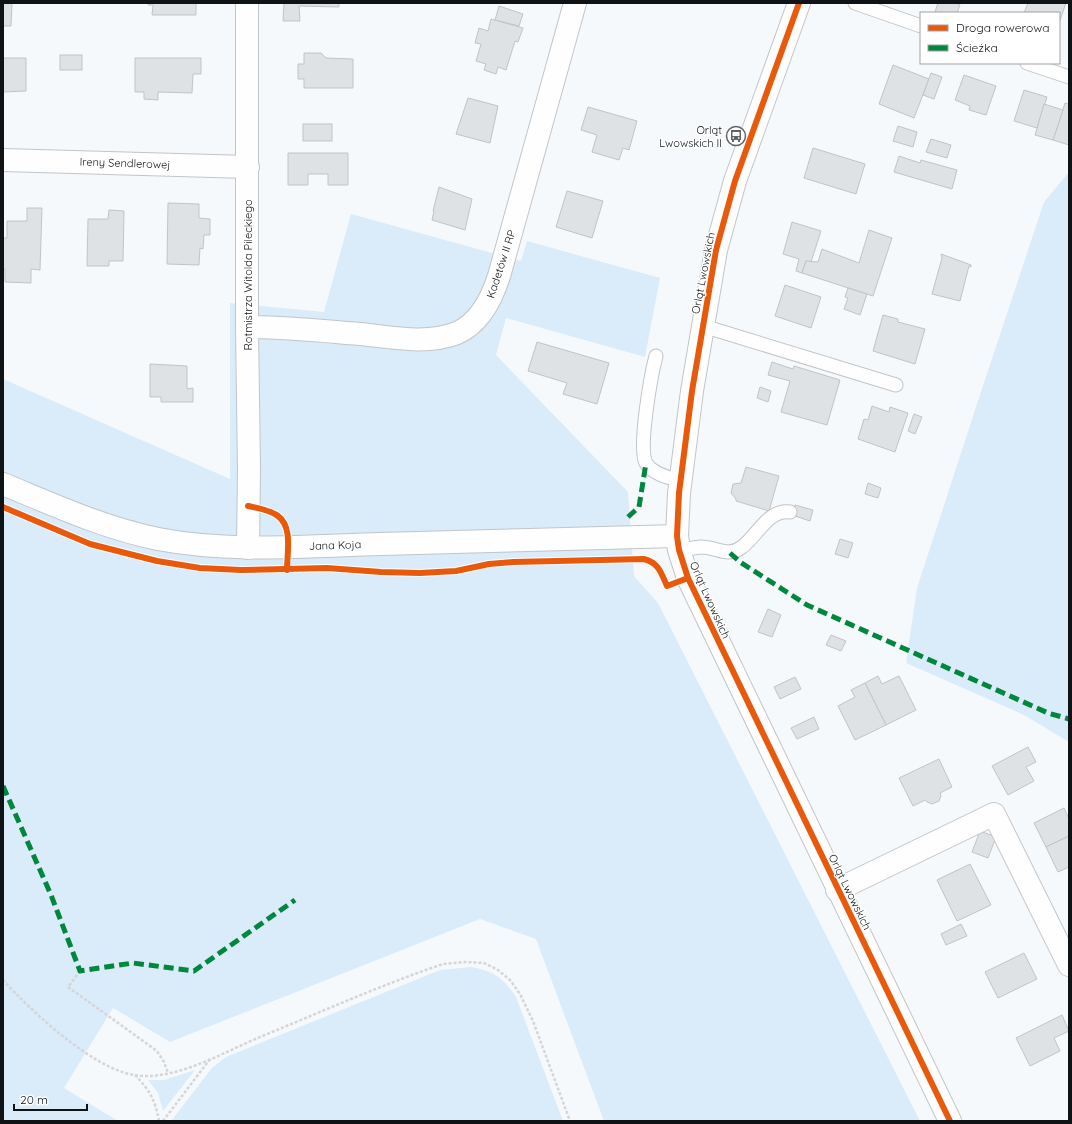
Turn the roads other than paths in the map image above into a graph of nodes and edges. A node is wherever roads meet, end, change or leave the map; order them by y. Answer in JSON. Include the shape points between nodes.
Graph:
{"nodes":[{"id":1,"x":247,"y":3,"type":"edge"},
{"id":2,"x":575,"y":3,"type":"edge"},
{"id":3,"x":799,"y":3,"type":"edge"},
{"id":4,"x":855,"y":3,"type":"edge"},
{"id":5,"x":920,"y":26,"type":"edge"},
{"id":6,"x":1030,"y":64,"type":"edge"},
{"id":7,"x":1069,"y":77,"type":"edge"},
{"id":8,"x":3,"y":160,"type":"edge"},
{"id":9,"x":248,"y":167,"type":"junction"},
{"id":10,"x":702,"y":326,"type":"junction"},
{"id":11,"x":247,"y":327,"type":"junction"},
{"id":12,"x":656,"y":356,"type":"dead end"},
{"id":13,"x":896,"y":385,"type":"dead end"},
{"id":14,"x":681,"y":481,"type":"junction"},
{"id":15,"x":3,"y":484,"type":"edge"},
{"id":16,"x":790,"y":512,"type":"dead end"},
{"id":17,"x":678,"y":543,"type":"junction"},
{"id":18,"x":248,"y":548,"type":"junction"},
{"id":19,"x":838,"y":890,"type":"junction"},
{"id":20,"x":1069,"y":965,"type":"edge"},
{"id":21,"x":950,"y":1121,"type":"edge"}],
"edges":[{"from":1,"to":9,"type":"street","name":"Rotmistrza Witolda Pileckiego"},
{"from":2,"to":11,"type":"street","name":"Kadetów II RP","via":[[499,276],[492,298],[477,318],[458,333],[435,339],[280,327]]},
{"from":3,"to":10,"type":"street","name":"Orląt Lwowskich","via":[[735,181],[716,250]]},
{"from":4,"to":5,"type":"lane"},
{"from":6,"to":7,"type":"lane"},
{"from":8,"to":9,"type":"street","name":"Ireny Sendlerowej"},
{"from":9,"to":11,"type":"street","name":"Rotmistrza Witolda Pileckiego"},
{"from":10,"to":13,"type":"lane"},
{"from":10,"to":14,"type":"street","name":"Orląt Lwowskich"},
{"from":11,"to":18,"type":"street","name":"Rotmistrza Witolda Pileckiego"},
{"from":12,"to":14,"type":"lane","via":[[650,380],[644,447],[646,463],[665,477]]},
{"from":14,"to":17,"type":"street","name":"Orląt Lwowskich"},
{"from":15,"to":18,"type":"street","name":"Jana Koja","via":[[84,517],[158,539]]},
{"from":16,"to":17,"type":"lane","via":[[778,513],[742,547],[730,553]]},
{"from":17,"to":18,"type":"street","name":"Jana Koja"},
{"from":17,"to":19,"type":"street","name":"Orląt Lwowskich","via":[[688,578]]},
{"from":19,"to":20,"type":"street","name":"Orląt Lwowskich","via":[[994,814]]},
{"from":19,"to":21,"type":"street","name":"Orląt Lwowskich"}]}
